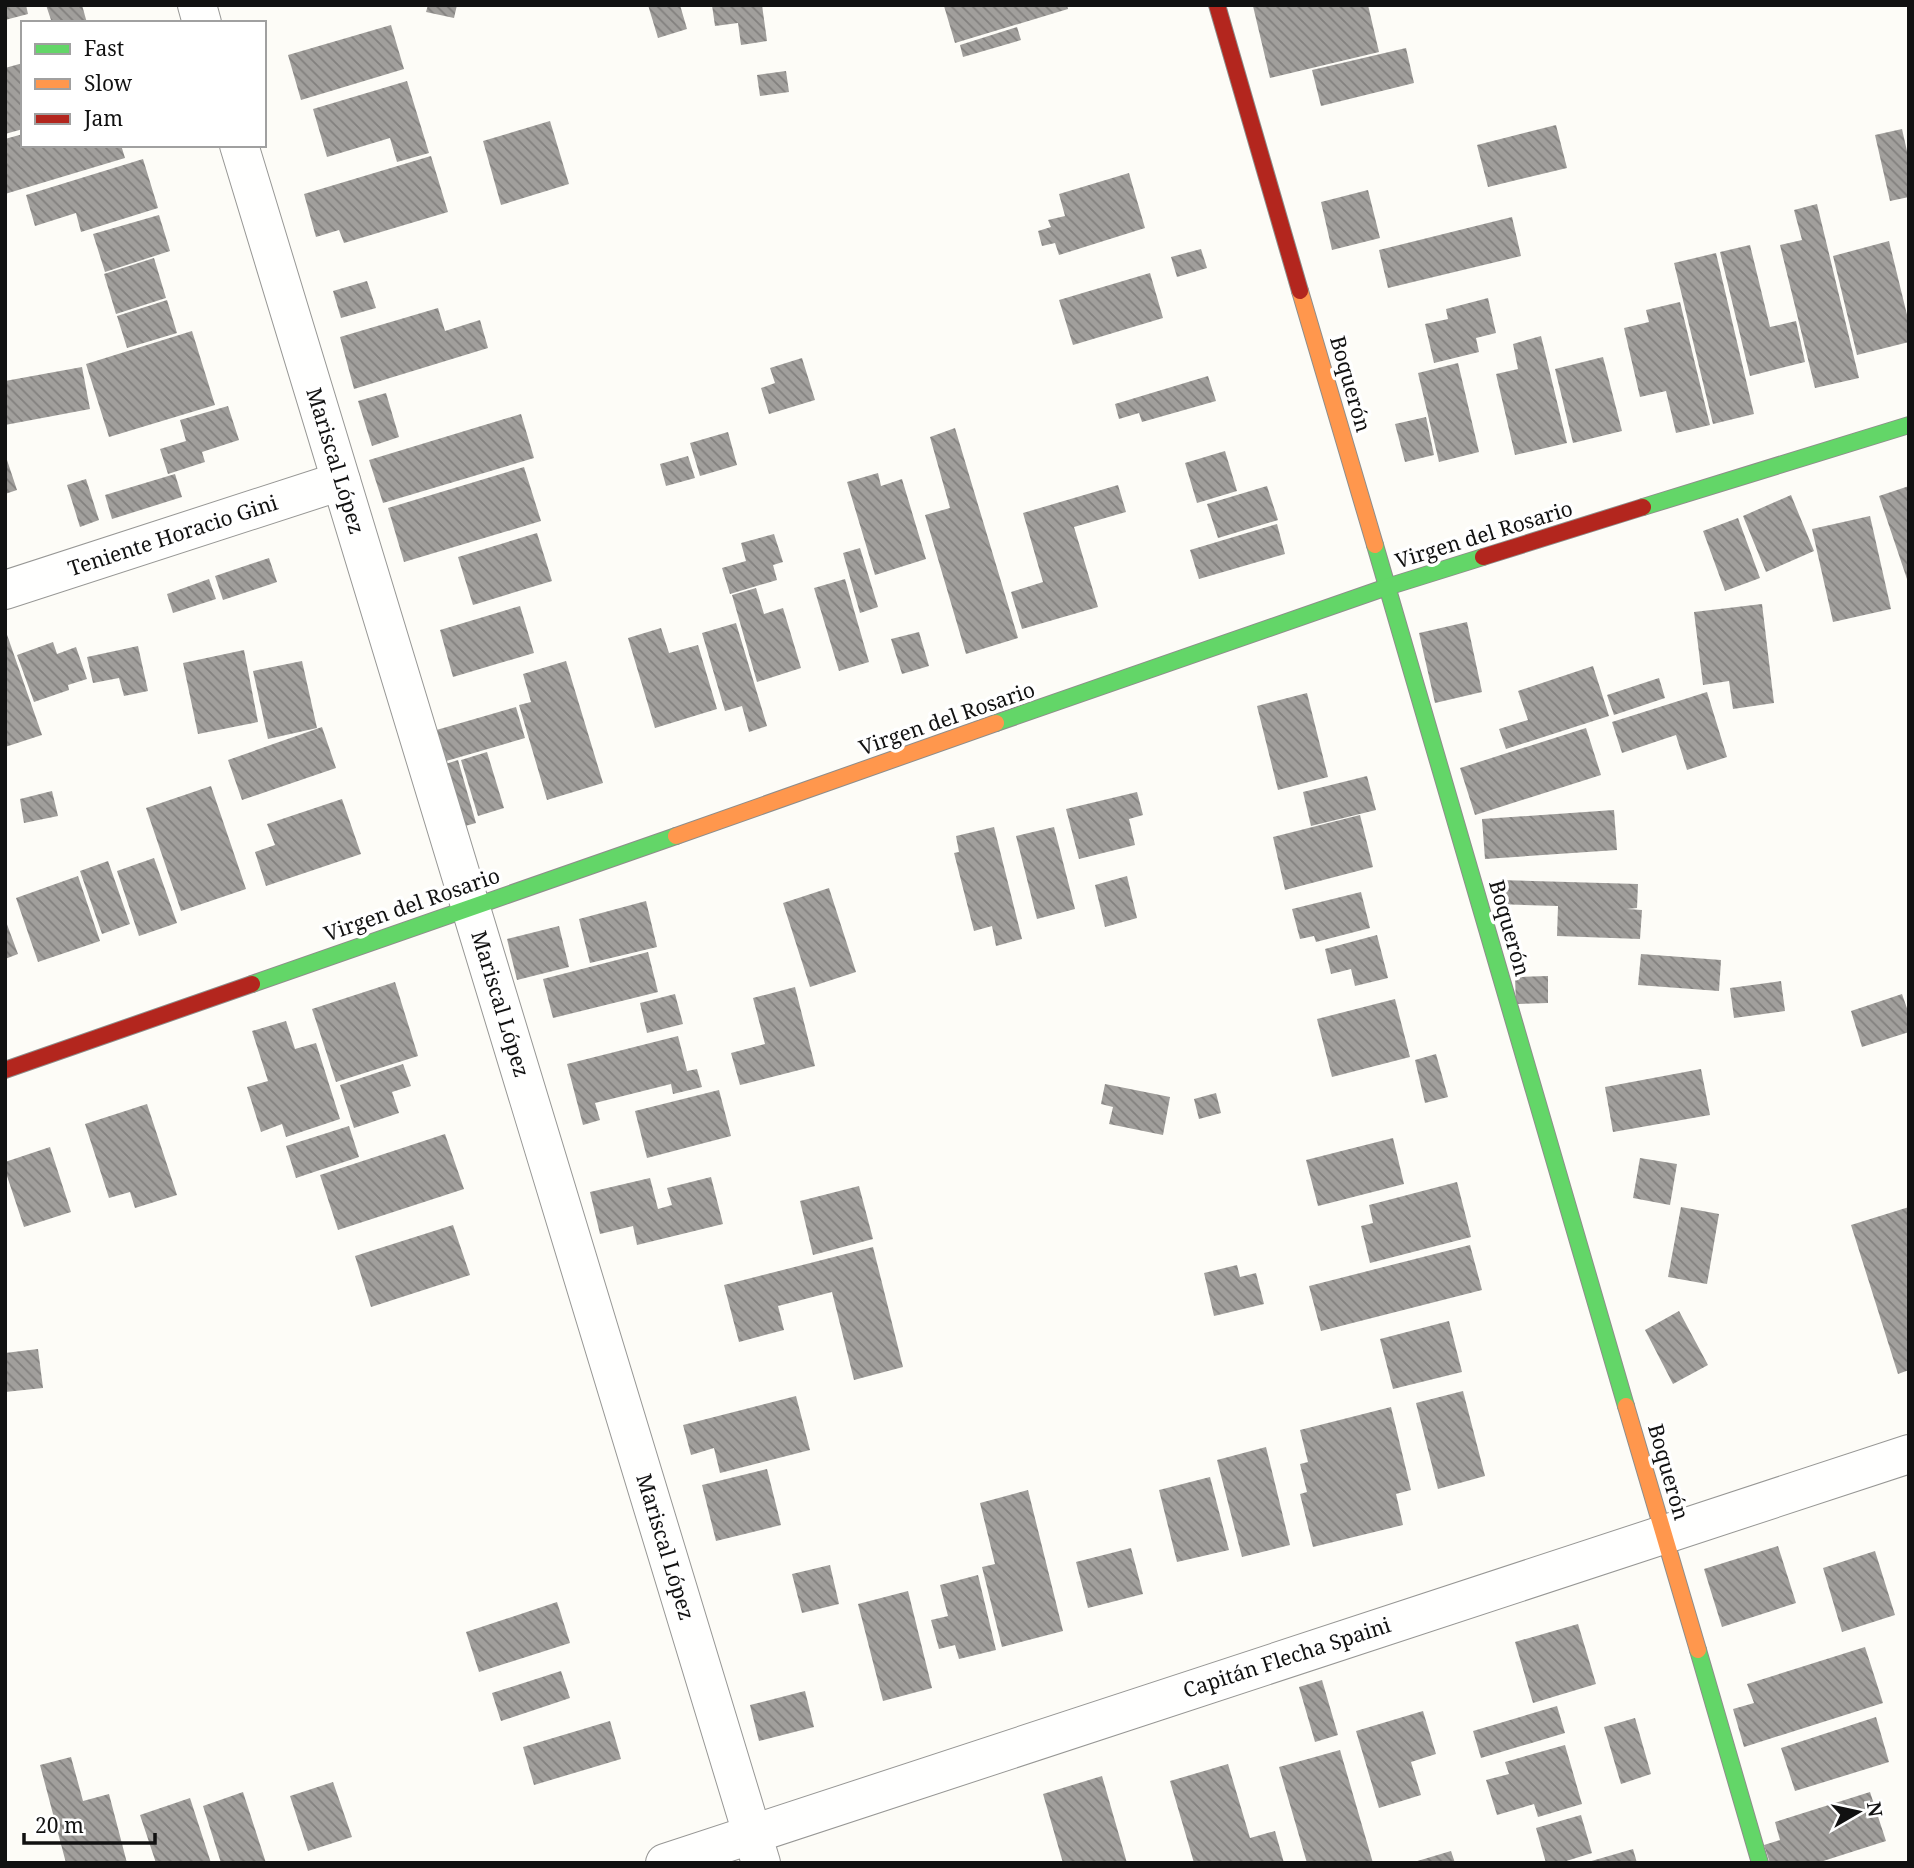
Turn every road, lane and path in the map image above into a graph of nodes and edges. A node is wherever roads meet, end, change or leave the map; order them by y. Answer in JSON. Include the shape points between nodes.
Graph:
{"nodes":[{"id":1,"x":1217,"y":5,"type":"edge"},
{"id":2,"x":240,"y":147,"type":"edge"},
{"id":3,"x":1909,"y":425,"type":"edge"},
{"id":4,"x":341,"y":481,"type":"junction"},
{"id":5,"x":1387,"y":587,"type":"junction"},
{"id":6,"x":5,"y":590,"type":"edge"},
{"id":7,"x":471,"y":907,"type":"junction"},
{"id":8,"x":5,"y":1069,"type":"edge"},
{"id":9,"x":1909,"y":1454,"type":"edge"},
{"id":10,"x":1664,"y":1534,"type":"junction"},
{"id":11,"x":757,"y":1848,"type":"edge"},
{"id":12,"x":665,"y":1863,"type":"edge"},
{"id":13,"x":1760,"y":1863,"type":"edge"}],
"edges":[{"from":1,"to":5,"type":"street","name":"Boquerón"},
{"from":2,"to":4,"type":"street","name":"Mariscal López"},
{"from":3,"to":5,"type":"street","name":"Virgen del Rosario"},
{"from":4,"to":6,"type":"street","name":"Teniente Horacio Gini"},
{"from":4,"to":7,"type":"street","name":"Mariscal López"},
{"from":5,"to":7,"type":"street","name":"Virgen del Rosario"},
{"from":5,"to":10,"type":"street","name":"Boquerón"},
{"from":7,"to":8,"type":"street","name":"Virgen del Rosario"},
{"from":7,"to":11,"type":"street","name":"Mariscal López"},
{"from":9,"to":10,"type":"street","name":"Capitán Flecha Spaini"},
{"from":10,"to":11,"type":"street","name":"Capitán Flecha Spaini"},
{"from":10,"to":13,"type":"street","name":"Boquerón"},
{"from":11,"to":12,"type":"street","name":"Capitán Flecha Spaini"}]}
